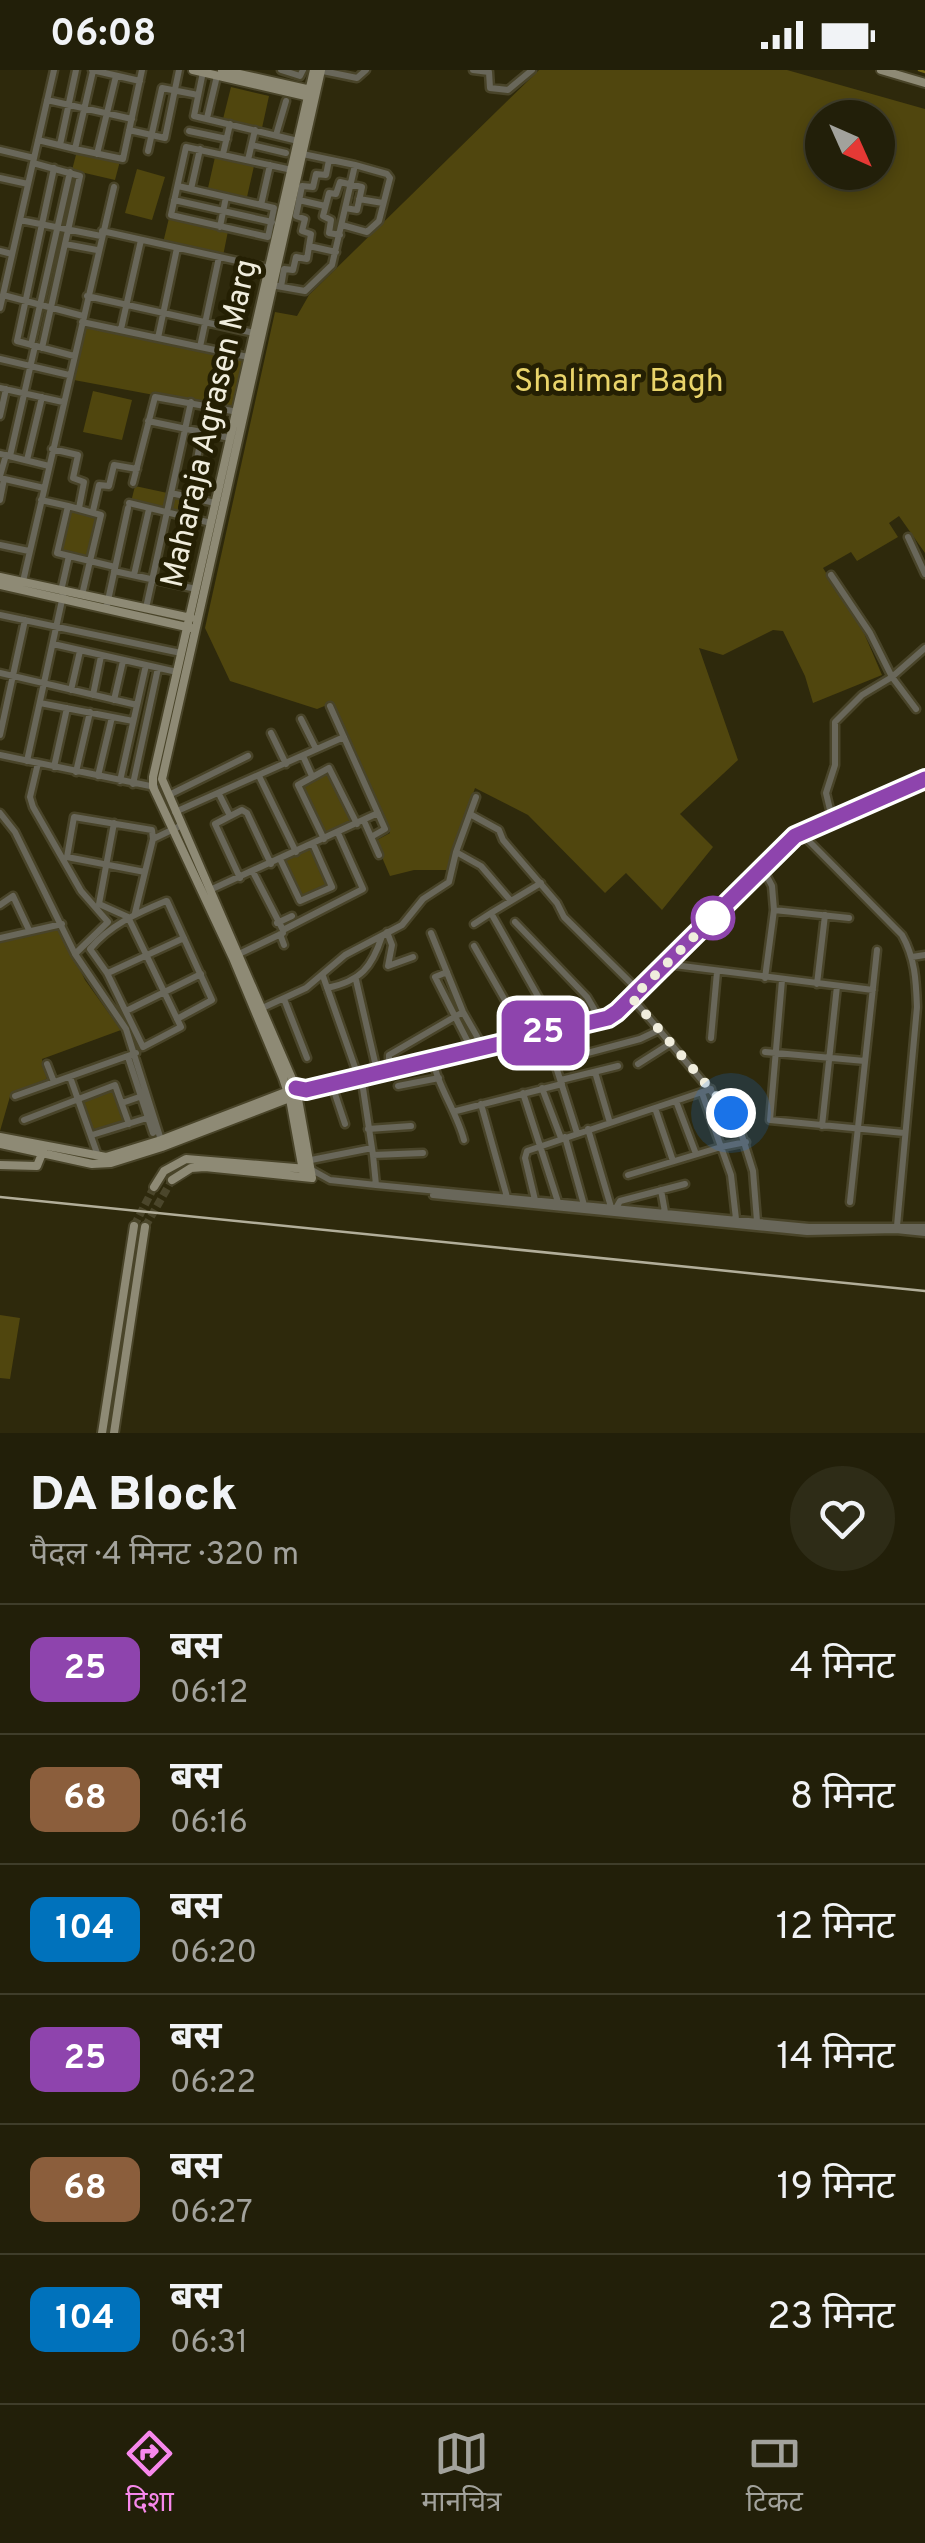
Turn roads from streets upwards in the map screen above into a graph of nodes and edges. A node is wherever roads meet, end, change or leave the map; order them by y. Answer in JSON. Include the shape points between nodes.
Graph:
{"nodes":[{"id":1,"x":54,"y":70,"type":"edge"},
{"id":2,"x":76,"y":70,"type":"edge"},
{"id":3,"x":91,"y":70,"type":"edge"},
{"id":4,"x":142,"y":70,"type":"edge"},
{"id":5,"x":179,"y":70,"type":"edge"},
{"id":6,"x":192,"y":70,"type":"edge"},
{"id":7,"x":281,"y":70,"type":"edge"},
{"id":8,"x":303,"y":70,"type":"edge"},
{"id":9,"x":318,"y":70,"type":"edge"},
{"id":10,"x":366,"y":70,"type":"edge"},
{"id":11,"x":473,"y":70,"type":"edge"},
{"id":12,"x":532,"y":70,"type":"edge"},
{"id":13,"x":881,"y":70,"type":"edge"},
{"id":14,"x":203,"y":72,"type":"junction"},
{"id":15,"x":220,"y":73,"type":"edge"},
{"id":16,"x":116,"y":76,"type":"junction"},
{"id":17,"x":140,"y":80,"type":"junction"},
{"id":18,"x":925,"y":83,"type":"edge"},
{"id":19,"x":175,"y":90,"type":"junction"},
{"id":20,"x":312,"y":94,"type":"junction"},
{"id":21,"x":198,"y":95,"type":"junction"},
{"id":22,"x":47,"y":100,"type":"junction"},
{"id":23,"x":286,"y":101,"type":"dead end"},
{"id":24,"x":68,"y":105,"type":"junction"},
{"id":25,"x":84,"y":109,"type":"junction"},
{"id":26,"x":106,"y":114,"type":"junction"},
{"id":27,"x":206,"y":118,"type":"junction"},
{"id":28,"x":132,"y":119,"type":"junction"},
{"id":29,"x":230,"y":124,"type":"junction"},
{"id":30,"x":129,"y":130,"type":"junction"},
{"id":31,"x":256,"y":130,"type":"junction"},
{"id":32,"x":189,"y":131,"type":"dead end"},
{"id":33,"x":151,"y":135,"type":"junction"},
{"id":34,"x":276,"y":135,"type":"junction"},
{"id":35,"x":227,"y":139,"type":"junction"},
{"id":36,"x":38,"y":140,"type":"junction"},
{"id":37,"x":298,"y":141,"type":"junction"},
{"id":38,"x":60,"y":145,"type":"junction"},
{"id":39,"x":252,"y":146,"type":"junction"},
{"id":40,"x":75,"y":149,"type":"junction"},
{"id":41,"x":200,"y":149,"type":"junction"},
{"id":42,"x":0,"y":150,"type":"edge"},
{"id":43,"x":148,"y":151,"type":"dead end"},
{"id":44,"x":294,"y":153,"type":"junction"},
{"id":45,"x":97,"y":154,"type":"junction"},
{"id":46,"x":223,"y":154,"type":"junction"},
{"id":47,"x":33,"y":160,"type":"junction"},
{"id":48,"x":248,"y":160,"type":"junction"},
{"id":49,"x":329,"y":160,"type":"junction"},
{"id":50,"x":270,"y":165,"type":"junction"},
{"id":51,"x":355,"y":166,"type":"junction"},
{"id":52,"x":54,"y":168,"type":"junction"},
{"id":53,"x":294,"y":171,"type":"junction"},
{"id":54,"x":70,"y":172,"type":"junction"},
{"id":55,"x":0,"y":178,"type":"edge"},
{"id":56,"x":28,"y":184,"type":"junction"},
{"id":57,"x":350,"y":184,"type":"junction"},
{"id":58,"x":114,"y":186,"type":"dead end"},
{"id":59,"x":178,"y":186,"type":"junction"},
{"id":60,"x":191,"y":189,"type":"junction"},
{"id":61,"x":226,"y":197,"type":"junction"},
{"id":62,"x":360,"y":198,"type":"junction"},
{"id":63,"x":174,"y":200,"type":"junction"},
{"id":64,"x":299,"y":200,"type":"junction"},
{"id":65,"x":383,"y":204,"type":"junction"},
{"id":66,"x":261,"y":205,"type":"junction"},
{"id":67,"x":326,"y":206,"type":"junction"},
{"id":68,"x":346,"y":208,"type":"junction"},
{"id":69,"x":278,"y":209,"type":"junction"},
{"id":70,"x":223,"y":212,"type":"junction"},
{"id":71,"x":20,"y":220,"type":"junction"},
{"id":72,"x":272,"y":222,"type":"junction"},
{"id":73,"x":43,"y":224,"type":"junction"},
{"id":74,"x":342,"y":225,"type":"junction"},
{"id":75,"x":220,"y":226,"type":"junction"},
{"id":76,"x":57,"y":227,"type":"junction"},
{"id":77,"x":68,"y":230,"type":"junction"},
{"id":78,"x":101,"y":234,"type":"junction"},
{"id":79,"x":340,"y":235,"type":"junction"},
{"id":80,"x":140,"y":240,"type":"junction"},
{"id":81,"x":65,"y":244,"type":"junction"},
{"id":82,"x":309,"y":246,"type":"junction"},
{"id":83,"x":177,"y":248,"type":"junction"},
{"id":84,"x":97,"y":250,"type":"junction"},
{"id":85,"x":0,"y":251,"type":"edge"},
{"id":86,"x":336,"y":252,"type":"junction"},
{"id":87,"x":12,"y":254,"type":"junction"},
{"id":88,"x":219,"y":257,"type":"junction"},
{"id":89,"x":269,"y":268,"type":"junction"},
{"id":90,"x":273,"y":285,"type":"junction"},
{"id":91,"x":3,"y":295,"type":"junction"},
{"id":92,"x":87,"y":296,"type":"junction"},
{"id":93,"x":26,"y":301,"type":"junction"},
{"id":94,"x":40,"y":304,"type":"junction"},
{"id":95,"x":126,"y":304,"type":"junction"},
{"id":96,"x":0,"y":306,"type":"edge"},
{"id":97,"x":51,"y":308,"type":"junction"},
{"id":98,"x":164,"y":313,"type":"junction"},
{"id":99,"x":83,"y":319,"type":"junction"},
{"id":100,"x":205,"y":322,"type":"junction"},
{"id":101,"x":121,"y":329,"type":"junction"},
{"id":102,"x":254,"y":333,"type":"junction"},
{"id":103,"x":158,"y":338,"type":"junction"},
{"id":104,"x":36,"y":346,"type":"junction"},
{"id":105,"x":200,"y":347,"type":"junction"},
{"id":106,"x":74,"y":356,"type":"junction"},
{"id":107,"x":248,"y":357,"type":"junction"},
{"id":108,"x":0,"y":359,"type":"edge"},
{"id":109,"x":30,"y":366,"type":"junction"},
{"id":110,"x":69,"y":375,"type":"junction"},
{"id":111,"x":3,"y":388,"type":"edge"},
{"id":112,"x":24,"y":394,"type":"junction"},
{"id":113,"x":42,"y":398,"type":"junction"},
{"id":114,"x":63,"y":402,"type":"junction"},
{"id":115,"x":191,"y":402,"type":"junction"},
{"id":116,"x":240,"y":413,"type":"junction"},
{"id":117,"x":0,"y":416,"type":"edge"},
{"id":118,"x":148,"y":420,"type":"junction"},
{"id":119,"x":185,"y":428,"type":"junction"},
{"id":120,"x":202,"y":432,"type":"junction"},
{"id":121,"x":230,"y":438,"type":"junction"},
{"id":122,"x":52,"y":449,"type":"junction"},
{"id":123,"x":5,"y":455,"type":"edge"},
{"id":124,"x":27,"y":460,"type":"junction"},
{"id":125,"x":48,"y":466,"type":"junction"},
{"id":126,"x":137,"y":469,"type":"junction"},
{"id":127,"x":1,"y":478,"type":"edge"},
{"id":128,"x":133,"y":484,"type":"dead end"},
{"id":129,"x":44,"y":488,"type":"junction"},
{"id":130,"x":171,"y":493,"type":"junction"},
{"id":131,"x":190,"y":498,"type":"junction"},
{"id":132,"x":0,"y":500,"type":"edge"},
{"id":133,"x":41,"y":500,"type":"junction"},
{"id":134,"x":215,"y":503,"type":"junction"},
{"id":135,"x":68,"y":506,"type":"junction"},
{"id":136,"x":79,"y":508,"type":"junction"},
{"id":137,"x":149,"y":509,"type":"junction"},
{"id":138,"x":93,"y":512,"type":"junction"},
{"id":139,"x":166,"y":514,"type":"junction"},
{"id":140,"x":184,"y":518,"type":"junction"},
{"id":141,"x":214,"y":519,"type":"junction"},
{"id":142,"x":908,"y":537,"type":"dead end"},
{"id":143,"x":0,"y":545,"type":"edge"},
{"id":144,"x":29,"y":551,"type":"junction"},
{"id":145,"x":69,"y":556,"type":"junction"},
{"id":146,"x":90,"y":561,"type":"junction"},
{"id":147,"x":114,"y":569,"type":"junction"},
{"id":148,"x":925,"y":574,"type":"edge"},
{"id":149,"x":134,"y":575,"type":"junction"},
{"id":150,"x":831,"y":575,"type":"dead end"},
{"id":151,"x":152,"y":579,"type":"junction"},
{"id":152,"x":0,"y":581,"type":"edge"},
{"id":153,"x":171,"y":583,"type":"junction"},
{"id":154,"x":21,"y":586,"type":"junction"},
{"id":155,"x":196,"y":588,"type":"junction"},
{"id":156,"x":63,"y":594,"type":"junction"},
{"id":157,"x":82,"y":595,"type":"junction"},
{"id":158,"x":107,"y":604,"type":"junction"},
{"id":159,"x":146,"y":608,"type":"junction"},
{"id":160,"x":0,"y":614,"type":"edge"},
{"id":161,"x":25,"y":620,"type":"junction"},
{"id":162,"x":192,"y":623,"type":"junction"},
{"id":163,"x":56,"y":626,"type":"junction"},
{"id":164,"x":52,"y":644,"type":"junction"},
{"id":165,"x":925,"y":648,"type":"edge"},
{"id":166,"x":80,"y":651,"type":"junction"},
{"id":167,"x":181,"y":653,"type":"junction"},
{"id":168,"x":102,"y":656,"type":"junction"},
{"id":169,"x":123,"y":660,"type":"junction"},
{"id":170,"x":146,"y":666,"type":"junction"},
{"id":171,"x":158,"y":668,"type":"junction"},
{"id":172,"x":177,"y":672,"type":"junction"},
{"id":173,"x":0,"y":673,"type":"edge"},
{"id":174,"x":13,"y":676,"type":"junction"},
{"id":175,"x":892,"y":677,"type":"junction"},
{"id":176,"x":45,"y":684,"type":"junction"},
{"id":177,"x":71,"y":690,"type":"junction"},
{"id":178,"x":93,"y":695,"type":"junction"},
{"id":179,"x":114,"y":700,"type":"junction"},
{"id":180,"x":40,"y":702,"type":"junction"},
{"id":181,"x":3,"y":704,"type":"edge"},
{"id":182,"x":137,"y":706,"type":"junction"},
{"id":183,"x":330,"y":706,"type":"dead end"},
{"id":184,"x":67,"y":708,"type":"junction"},
{"id":185,"x":916,"y":709,"type":"dead end"},
{"id":186,"x":90,"y":712,"type":"junction"},
{"id":187,"x":112,"y":717,"type":"junction"},
{"id":188,"x":171,"y":718,"type":"junction"},
{"id":189,"x":302,"y":719,"type":"dead end"},
{"id":190,"x":134,"y":721,"type":"junction"},
{"id":191,"x":271,"y":732,"type":"dead end"},
{"id":192,"x":0,"y":735,"type":"edge"},
{"id":193,"x":344,"y":737,"type":"junction"},
{"id":194,"x":316,"y":750,"type":"junction"},
{"id":195,"x":0,"y":755,"type":"edge"},
{"id":196,"x":248,"y":756,"type":"dead end"},
{"id":197,"x":303,"y":756,"type":"junction"},
{"id":198,"x":27,"y":761,"type":"junction"},
{"id":199,"x":38,"y":763,"type":"junction"},
{"id":200,"x":286,"y":764,"type":"junction"},
{"id":201,"x":54,"y":767,"type":"junction"},
{"id":202,"x":76,"y":772,"type":"junction"},
{"id":203,"x":98,"y":776,"type":"junction"},
{"id":204,"x":259,"y":776,"type":"junction"},
{"id":205,"x":312,"y":776,"type":"junction"},
{"id":206,"x":925,"y":779,"type":"edge"},
{"id":207,"x":120,"y":781,"type":"junction"},
{"id":208,"x":133,"y":784,"type":"junction"},
{"id":209,"x":153,"y":787,"type":"junction"},
{"id":210,"x":166,"y":791,"type":"junction"},
{"id":211,"x":219,"y":794,"type":"junction"},
{"id":212,"x":476,"y":796,"type":"dead end"},
{"id":213,"x":175,"y":812,"type":"junction"},
{"id":214,"x":0,"y":813,"type":"edge"},
{"id":215,"x":378,"y":813,"type":"junction"},
{"id":216,"x":470,"y":814,"type":"junction"},
{"id":217,"x":230,"y":816,"type":"junction"},
{"id":218,"x":832,"y":818,"type":"junction"},
{"id":219,"x":360,"y":822,"type":"junction"},
{"id":220,"x":114,"y":824,"type":"junction"},
{"id":221,"x":176,"y":828,"type":"junction"},
{"id":222,"x":338,"y":833,"type":"junction"},
{"id":223,"x":801,"y":833,"type":"junction"},
{"id":224,"x":371,"y":836,"type":"junction"},
{"id":225,"x":152,"y":839,"type":"junction"},
{"id":226,"x":324,"y":839,"type":"junction"},
{"id":227,"x":314,"y":844,"type":"junction"},
{"id":228,"x":296,"y":852,"type":"junction"},
{"id":229,"x":456,"y":852,"type":"junction"},
{"id":230,"x":379,"y":855,"type":"dead end"},
{"id":231,"x":280,"y":859,"type":"junction"},
{"id":232,"x":271,"y":864,"type":"junction"},
{"id":233,"x":106,"y":865,"type":"junction"},
{"id":234,"x":763,"y":869,"type":"junction"},
{"id":235,"x":145,"y":872,"type":"junction"},
{"id":236,"x":253,"y":872,"type":"junction"},
{"id":237,"x":240,"y":878,"type":"junction"},
{"id":238,"x":541,"y":883,"type":"junction"},
{"id":239,"x":210,"y":890,"type":"junction"},
{"id":240,"x":316,"y":894,"type":"junction"},
{"id":241,"x":361,"y":896,"type":"dead end"},
{"id":242,"x":511,"y":901,"type":"junction"},
{"id":243,"x":0,"y":905,"type":"edge"},
{"id":244,"x":324,"y":910,"type":"junction"},
{"id":245,"x":774,"y":910,"type":"junction"},
{"id":246,"x":491,"y":914,"type":"junction"},
{"id":247,"x":132,"y":916,"type":"junction"},
{"id":248,"x":292,"y":916,"type":"dead end"},
{"id":249,"x":825,"y":916,"type":"junction"},
{"id":250,"x":849,"y":918,"type":"dead end"},
{"id":251,"x":515,"y":922,"type":"dead end"},
{"id":252,"x":277,"y":923,"type":"junction"},
{"id":253,"x":62,"y":924,"type":"junction"},
{"id":254,"x":474,"y":924,"type":"dead end"},
{"id":255,"x":29,"y":930,"type":"junction"},
{"id":256,"x":384,"y":933,"type":"junction"},
{"id":257,"x":431,"y":933,"type":"dead end"},
{"id":258,"x":280,"y":934,"type":"junction"},
{"id":259,"x":0,"y":938,"type":"edge"},
{"id":260,"x":184,"y":938,"type":"junction"},
{"id":261,"x":284,"y":946,"type":"dead end"},
{"id":262,"x":474,"y":946,"type":"dead end"},
{"id":263,"x":877,"y":950,"type":"dead end"},
{"id":264,"x":75,"y":954,"type":"junction"},
{"id":265,"x":239,"y":954,"type":"junction"},
{"id":266,"x":925,"y":954,"type":"edge"},
{"id":267,"x":146,"y":955,"type":"junction"},
{"id":268,"x":413,"y":957,"type":"dead end"},
{"id":269,"x":912,"y":957,"type":"junction"},
{"id":270,"x":666,"y":964,"type":"junction"},
{"id":271,"x":447,"y":972,"type":"junction"},
{"id":272,"x":718,"y":972,"type":"junction"},
{"id":273,"x":107,"y":973,"type":"junction"},
{"id":274,"x":201,"y":974,"type":"junction"},
{"id":275,"x":323,"y":976,"type":"junction"},
{"id":276,"x":764,"y":978,"type":"junction"},
{"id":277,"x":356,"y":980,"type":"junction"},
{"id":278,"x":782,"y":980,"type":"junction"},
{"id":279,"x":817,"y":984,"type":"junction"},
{"id":280,"x":838,"y":986,"type":"junction"},
{"id":281,"x":328,"y":988,"type":"junction"},
{"id":282,"x":873,"y":990,"type":"junction"},
{"id":283,"x":164,"y":992,"type":"junction"},
{"id":284,"x":635,"y":994,"type":"junction"},
{"id":285,"x":284,"y":999,"type":"junction"},
{"id":286,"x":259,"y":1009,"type":"junction"},
{"id":287,"x":126,"y":1010,"type":"junction"},
{"id":288,"x":463,"y":1012,"type":"junction"},
{"id":289,"x":177,"y":1018,"type":"junction"},
{"id":290,"x":454,"y":1018,"type":"junction"},
{"id":291,"x":600,"y":1020,"type":"junction"},
{"id":292,"x":660,"y":1029,"type":"junction"},
{"id":293,"x":557,"y":1030,"type":"junction"},
{"id":294,"x":545,"y":1032,"type":"junction"},
{"id":295,"x":526,"y":1037,"type":"junction"},
{"id":296,"x":711,"y":1038,"type":"dead end"},
{"id":297,"x":671,"y":1042,"type":"junction"},
{"id":298,"x":143,"y":1047,"type":"junction"},
{"id":299,"x":483,"y":1047,"type":"junction"},
{"id":300,"x":472,"y":1050,"type":"junction"},
{"id":301,"x":765,"y":1052,"type":"dead end"},
{"id":302,"x":776,"y":1053,"type":"junction"},
{"id":303,"x":131,"y":1055,"type":"junction"},
{"id":304,"x":307,"y":1058,"type":"dead end"},
{"id":305,"x":434,"y":1058,"type":"junction"},
{"id":306,"x":830,"y":1058,"type":"junction"},
{"id":307,"x":565,"y":1059,"type":"dead end"},
{"id":308,"x":865,"y":1060,"type":"junction"},
{"id":309,"x":47,"y":1064,"type":"dead end"},
{"id":310,"x":638,"y":1064,"type":"dead end"},
{"id":311,"x":618,"y":1066,"type":"dead end"},
{"id":312,"x":389,"y":1069,"type":"junction"},
{"id":313,"x":377,"y":1071,"type":"junction"},
{"id":314,"x":594,"y":1072,"type":"junction"},
{"id":315,"x":360,"y":1075,"type":"junction"},
{"id":316,"x":70,"y":1077,"type":"junction"},
{"id":317,"x":439,"y":1078,"type":"junction"},
{"id":318,"x":54,"y":1082,"type":"junction"},
{"id":319,"x":331,"y":1082,"type":"junction"},
{"id":320,"x":561,"y":1082,"type":"junction"},
{"id":321,"x":398,"y":1086,"type":"dead end"},
{"id":322,"x":542,"y":1088,"type":"junction"},
{"id":323,"x":712,"y":1089,"type":"junction"},
{"id":324,"x":702,"y":1092,"type":"junction"},
{"id":325,"x":296,"y":1093,"type":"junction"},
{"id":326,"x":523,"y":1093,"type":"junction"},
{"id":327,"x":15,"y":1096,"type":"dead end"},
{"id":328,"x":144,"y":1096,"type":"junction"},
{"id":329,"x":79,"y":1099,"type":"junction"},
{"id":330,"x":676,"y":1101,"type":"junction"},
{"id":331,"x":122,"y":1103,"type":"junction"},
{"id":332,"x":481,"y":1104,"type":"junction"},
{"id":333,"x":654,"y":1108,"type":"junction"},
{"id":334,"x":456,"y":1111,"type":"junction"},
{"id":335,"x":148,"y":1118,"type":"junction"},
{"id":336,"x":24,"y":1120,"type":"dead end"},
{"id":337,"x":610,"y":1123,"type":"junction"},
{"id":338,"x":128,"y":1124,"type":"junction"},
{"id":339,"x":345,"y":1124,"type":"dead end"},
{"id":340,"x":411,"y":1126,"type":"dead end"},
{"id":341,"x":822,"y":1126,"type":"junction"},
{"id":342,"x":368,"y":1129,"type":"junction"},
{"id":343,"x":858,"y":1129,"type":"junction"},
{"id":344,"x":588,"y":1130,"type":"junction"},
{"id":345,"x":153,"y":1132,"type":"dead end"},
{"id":346,"x":577,"y":1133,"type":"junction"},
{"id":347,"x":904,"y":1133,"type":"junction"},
{"id":348,"x":92,"y":1135,"type":"junction"},
{"id":349,"x":563,"y":1138,"type":"junction"},
{"id":350,"x":0,"y":1140,"type":"edge"},
{"id":351,"x":162,"y":1140,"type":"junction"},
{"id":352,"x":464,"y":1140,"type":"dead end"},
{"id":353,"x":746,"y":1142,"type":"junction"},
{"id":354,"x":540,"y":1146,"type":"junction"},
{"id":355,"x":721,"y":1147,"type":"junction"},
{"id":356,"x":44,"y":1150,"type":"junction"},
{"id":357,"x":372,"y":1152,"type":"junction"},
{"id":358,"x":423,"y":1153,"type":"dead end"},
{"id":359,"x":696,"y":1154,"type":"junction"},
{"id":360,"x":94,"y":1159,"type":"junction"},
{"id":361,"x":673,"y":1162,"type":"junction"},
{"id":362,"x":0,"y":1164,"type":"edge"},
{"id":363,"x":308,"y":1170,"type":"junction"},
{"id":364,"x":628,"y":1175,"type":"dead end"},
{"id":365,"x":172,"y":1180,"type":"dead end"},
{"id":366,"x":685,"y":1184,"type":"dead end"},
{"id":367,"x":376,"y":1185,"type":"junction"},
{"id":368,"x":154,"y":1187,"type":"tunnel mouth"},
{"id":369,"x":661,"y":1190,"type":"junction"},
{"id":370,"x":507,"y":1197,"type":"junction"},
{"id":371,"x":535,"y":1200,"type":"junction"},
{"id":372,"x":558,"y":1202,"type":"junction"},
{"id":373,"x":850,"y":1202,"type":"dead end"},
{"id":374,"x":584,"y":1204,"type":"junction"},
{"id":375,"x":613,"y":1207,"type":"junction"},
{"id":376,"x":665,"y":1212,"type":"junction"},
{"id":377,"x":736,"y":1218,"type":"junction"},
{"id":378,"x":757,"y":1220,"type":"junction"},
{"id":379,"x":134,"y":1226,"type":"tunnel mouth"},
{"id":380,"x":145,"y":1227,"type":"tunnel mouth"},
{"id":381,"x":897,"y":1227,"type":"junction"},
{"id":382,"x":925,"y":1230,"type":"edge"},
{"id":383,"x":102,"y":1433,"type":"edge"},
{"id":384,"x":114,"y":1433,"type":"edge"}],
"edges":[{"from":1,"to":22,"type":"street"},
{"from":2,"to":24,"type":"street"},
{"from":3,"to":16,"type":"street"},
{"from":3,"to":25,"type":"street"},
{"from":4,"to":17,"type":"street"},
{"from":5,"to":19,"type":"street"},
{"from":6,"to":14,"type":"street"},
{"from":7,"to":8,"type":"street","via":[[300,76]]},
{"from":9,"to":10,"type":"street","via":[[357,78]]},
{"from":9,"to":20,"type":"street","name":"Maharaja Agrasen Marg"},
{"from":11,"to":12,"type":"street","via":[[488,72],[490,88],[508,90]]},
{"from":13,"to":18,"type":"street"},
{"from":14,"to":15,"type":"street"},
{"from":14,"to":21,"type":"street"},
{"from":15,"to":20,"type":"street"},
{"from":15,"to":27,"type":"street"},
{"from":16,"to":17,"type":"street"},
{"from":16,"to":26,"type":"street"},
{"from":17,"to":28,"type":"street"},
{"from":19,"to":21,"type":"street"},
{"from":19,"to":33,"type":"street","via":[[162,88]]},
{"from":19,"to":33,"type":"street","via":[[165,138]]},
{"from":20,"to":37,"type":"street","name":"Maharaja Agrasen Marg"},
{"from":20,"to":44,"type":"street","name":"Maharaja Agrasen Marg"},
{"from":21,"to":27,"type":"street","via":[[194,115]]},
{"from":22,"to":24,"type":"street"},
{"from":22,"to":36,"type":"street"},
{"from":23,"to":34,"type":"street"},
{"from":24,"to":25,"type":"street"},
{"from":24,"to":38,"type":"street"},
{"from":25,"to":26,"type":"street"},
{"from":25,"to":40,"type":"street"},
{"from":26,"to":28,"type":"street"},
{"from":26,"to":45,"type":"street"},
{"from":27,"to":29,"type":"street"},
{"from":28,"to":30,"type":"street"},
{"from":29,"to":31,"type":"street"},
{"from":29,"to":35,"type":"street"},
{"from":30,"to":33,"type":"street"},
{"from":30,"to":45,"type":"street","via":[[123,159]]},
{"from":31,"to":34,"type":"street"},
{"from":31,"to":39,"type":"street"},
{"from":32,"to":35,"type":"street"},
{"from":33,"to":43,"type":"street"},
{"from":34,"to":37,"type":"street"},
{"from":35,"to":46,"type":"street"},
{"from":36,"to":38,"type":"street"},
{"from":36,"to":47,"type":"street"},
{"from":37,"to":44,"type":"street","name":"Maharaja Agrasen Marg"},
{"from":38,"to":40,"type":"street"},
{"from":39,"to":44,"type":"street"},
{"from":39,"to":48,"type":"street"},
{"from":40,"to":45,"type":"street"},
{"from":41,"to":46,"type":"street"},
{"from":41,"to":59,"type":"street","via":[[186,147]]},
{"from":41,"to":60,"type":"street"},
{"from":42,"to":47,"type":"street"},
{"from":44,"to":49,"type":"street"},
{"from":44,"to":53,"type":"street","name":"Maharaja Agrasen Marg"},
{"from":46,"to":48,"type":"street"},
{"from":47,"to":52,"type":"street"},
{"from":47,"to":56,"type":"street"},
{"from":48,"to":50,"type":"street"},
{"from":49,"to":51,"type":"street"},
{"from":49,"to":64,"type":"street","via":[[326,175],[316,174],[313,188],[302,186]]},
{"from":50,"to":53,"type":"street"},
{"from":50,"to":66,"type":"street"},
{"from":51,"to":57,"type":"street"},
{"from":51,"to":65,"type":"street","via":[[388,175]]},
{"from":52,"to":54,"type":"street"},
{"from":52,"to":73,"type":"street"},
{"from":53,"to":69,"type":"street","name":"Maharaja Agrasen Marg"},
{"from":53,"to":90,"type":"street","name":"Maharaja Agrasen Marg"},
{"from":54,"to":76,"type":"street"},
{"from":54,"to":77,"type":"street","via":[[80,176]]},
{"from":55,"to":56,"type":"street"},
{"from":56,"to":71,"type":"street"},
{"from":57,"to":62,"type":"street","via":[[361,186]]},
{"from":57,"to":67,"type":"street","via":[[340,182]]},
{"from":57,"to":68,"type":"street"},
{"from":58,"to":78,"type":"street"},
{"from":59,"to":60,"type":"street"},
{"from":59,"to":63,"type":"street"},
{"from":60,"to":61,"type":"street"},
{"from":61,"to":66,"type":"street"},
{"from":61,"to":70,"type":"street"},
{"from":62,"to":65,"type":"street"},
{"from":62,"to":68,"type":"street","via":[[357,210]]},
{"from":63,"to":70,"type":"street"},
{"from":63,"to":75,"type":"street","via":[[170,216]]},
{"from":64,"to":67,"type":"street"},
{"from":64,"to":82,"type":"street","via":[[296,216],[305,218]]},
{"from":65,"to":74,"type":"street","via":[[368,232]]},
{"from":66,"to":69,"type":"street"},
{"from":67,"to":79,"type":"street","via":[[329,232]]},
{"from":68,"to":74,"type":"street"},
{"from":69,"to":72,"type":"street"},
{"from":69,"to":89,"type":"street","name":"Maharaja Agrasen Marg"},
{"from":70,"to":72,"type":"street"},
{"from":70,"to":75,"type":"street"},
{"from":71,"to":73,"type":"street"},
{"from":71,"to":87,"type":"street"},
{"from":72,"to":75,"type":"street","via":[[268,237]]},
{"from":73,"to":76,"type":"street"},
{"from":73,"to":93,"type":"street"},
{"from":74,"to":79,"type":"street"},
{"from":76,"to":77,"type":"street"},
{"from":76,"to":94,"type":"street"},
{"from":77,"to":78,"type":"street"},
{"from":77,"to":81,"type":"street"},
{"from":78,"to":80,"type":"street"},
{"from":78,"to":84,"type":"street"},
{"from":79,"to":86,"type":"street"},
{"from":80,"to":83,"type":"street"},
{"from":80,"to":95,"type":"street"},
{"from":81,"to":84,"type":"street"},
{"from":81,"to":97,"type":"street"},
{"from":82,"to":86,"type":"street"},
{"from":82,"to":90,"type":"street","via":[[306,259],[296,257],[293,270],[284,268]]},
{"from":83,"to":88,"type":"street"},
{"from":83,"to":98,"type":"street"},
{"from":84,"to":92,"type":"street"},
{"from":85,"to":87,"type":"street"},
{"from":86,"to":90,"type":"street","via":[[328,272],[307,290]]},
{"from":87,"to":91,"type":"street"},
{"from":88,"to":89,"type":"street"},
{"from":88,"to":100,"type":"street"},
{"from":89,"to":90,"type":"street","name":"Maharaja Agrasen Marg"},
{"from":90,"to":102,"type":"street","name":"Maharaja Agrasen Marg"},
{"from":90,"to":116,"type":"street","name":"Maharaja Agrasen Marg"},
{"from":91,"to":93,"type":"street"},
{"from":91,"to":96,"type":"street"},
{"from":92,"to":95,"type":"street"},
{"from":92,"to":99,"type":"street"},
{"from":93,"to":94,"type":"street"},
{"from":93,"to":104,"type":"street","via":[[17,342]]},
{"from":94,"to":97,"type":"street"},
{"from":94,"to":104,"type":"street"},
{"from":95,"to":98,"type":"street"},
{"from":95,"to":101,"type":"street"},
{"from":97,"to":99,"type":"street"},
{"from":97,"to":104,"type":"street"},
{"from":98,"to":100,"type":"street"},
{"from":98,"to":103,"type":"street"},
{"from":99,"to":101,"type":"street"},
{"from":99,"to":106,"type":"street"},
{"from":100,"to":102,"type":"street"},
{"from":100,"to":105,"type":"street"},
{"from":101,"to":103,"type":"street"},
{"from":102,"to":107,"type":"street","name":"Maharaja Agrasen Marg"},
{"from":103,"to":105,"type":"street"},
{"from":104,"to":106,"type":"street"},
{"from":104,"to":109,"type":"street"},
{"from":105,"to":107,"type":"street"},
{"from":106,"to":110,"type":"street"},
{"from":107,"to":116,"type":"street","name":"Maharaja Agrasen Marg"},
{"from":108,"to":109,"type":"street"},
{"from":109,"to":110,"type":"street"},
{"from":109,"to":112,"type":"street"},
{"from":110,"to":114,"type":"street"},
{"from":111,"to":112,"type":"street"},
{"from":111,"to":117,"type":"street"},
{"from":112,"to":113,"type":"street"},
{"from":112,"to":123,"type":"street"},
{"from":113,"to":114,"type":"street"},
{"from":113,"to":124,"type":"street"},
{"from":114,"to":122,"type":"street"},
{"from":115,"to":116,"type":"street"},
{"from":115,"to":118,"type":"street","via":[[155,397]]},
{"from":115,"to":119,"type":"street"},
{"from":116,"to":121,"type":"street","name":"Maharaja Agrasen Marg"},
{"from":116,"to":141,"type":"street","name":"Maharaja Agrasen Marg"},
{"from":118,"to":119,"type":"street"},
{"from":118,"to":126,"type":"street"},
{"from":119,"to":120,"type":"street"},
{"from":119,"to":130,"type":"street"},
{"from":120,"to":121,"type":"street"},
{"from":120,"to":131,"type":"street"},
{"from":121,"to":134,"type":"street","name":"Maharaja Agrasen Marg"},
{"from":122,"to":125,"type":"street"},
{"from":122,"to":136,"type":"street","via":[[78,455],[73,478],[84,481]]},
{"from":123,"to":124,"type":"street"},
{"from":123,"to":127,"type":"street"},
{"from":124,"to":125,"type":"street"},
{"from":125,"to":129,"type":"street"},
{"from":126,"to":128,"type":"street"},
{"from":126,"to":138,"type":"street","via":[[114,464],[109,486],[98,484]]},
{"from":127,"to":129,"type":"street"},
{"from":127,"to":132,"type":"street"},
{"from":129,"to":133,"type":"street"},
{"from":130,"to":131,"type":"street"},
{"from":130,"to":139,"type":"street"},
{"from":131,"to":134,"type":"street"},
{"from":133,"to":135,"type":"street"},
{"from":133,"to":144,"type":"street"},
{"from":134,"to":141,"type":"street","name":"Maharaja Agrasen Marg"},
{"from":135,"to":136,"type":"street"},
{"from":135,"to":145,"type":"street","via":[[57,552]]},
{"from":136,"to":138,"type":"street"},
{"from":137,"to":139,"type":"street"},
{"from":137,"to":147,"type":"street","via":[[128,506]]},
{"from":137,"to":149,"type":"street"},
{"from":138,"to":146,"type":"street","via":[[102,515]]},
{"from":139,"to":140,"type":"street"},
{"from":139,"to":151,"type":"street"},
{"from":140,"to":141,"type":"street"},
{"from":140,"to":153,"type":"street"},
{"from":141,"to":155,"type":"street","name":"Maharaja Agrasen Marg"},
{"from":141,"to":162,"type":"street","name":"Maharaja Agrasen Marg"},
{"from":142,"to":148,"type":"street"},
{"from":143,"to":144,"type":"street"},
{"from":144,"to":154,"type":"street"},
{"from":145,"to":146,"type":"street"},
{"from":145,"to":156,"type":"street"},
{"from":146,"to":147,"type":"street"},
{"from":146,"to":157,"type":"street"},
{"from":147,"to":149,"type":"street"},
{"from":147,"to":158,"type":"street"},
{"from":149,"to":151,"type":"street"},
{"from":150,"to":175,"type":"street"},
{"from":151,"to":153,"type":"street"},
{"from":151,"to":159,"type":"street"},
{"from":152,"to":154,"type":"street"},
{"from":153,"to":155,"type":"street"},
{"from":154,"to":156,"type":"street"},
{"from":155,"to":162,"type":"street","name":"Maharaja Agrasen Marg"},
{"from":156,"to":157,"type":"street"},
{"from":156,"to":158,"type":"street"},
{"from":156,"to":163,"type":"street"},
{"from":157,"to":158,"type":"street"},
{"from":158,"to":159,"type":"street"},
{"from":158,"to":162,"type":"street"},
{"from":159,"to":162,"type":"street"},
{"from":160,"to":161,"type":"street"},
{"from":161,"to":163,"type":"street"},
{"from":161,"to":174,"type":"street"},
{"from":162,"to":167,"type":"street","name":"Maharaja Agrasen Marg"},
{"from":162,"to":188,"type":"street","name":"Maharaja Agrasen Marg"},
{"from":163,"to":164,"type":"street"},
{"from":163,"to":167,"type":"street"},
{"from":164,"to":166,"type":"street"},
{"from":164,"to":176,"type":"street"},
{"from":165,"to":175,"type":"street"},
{"from":166,"to":168,"type":"street"},
{"from":166,"to":177,"type":"street"},
{"from":167,"to":172,"type":"street","name":"Maharaja Agrasen Marg"},
{"from":168,"to":169,"type":"street"},
{"from":168,"to":178,"type":"street"},
{"from":169,"to":170,"type":"street"},
{"from":169,"to":179,"type":"street"},
{"from":170,"to":171,"type":"street"},
{"from":170,"to":182,"type":"street"},
{"from":171,"to":172,"type":"street"},
{"from":171,"to":208,"type":"street"},
{"from":172,"to":188,"type":"street","name":"Maharaja Agrasen Marg"},
{"from":173,"to":174,"type":"street"},
{"from":174,"to":176,"type":"street"},
{"from":174,"to":181,"type":"street"},
{"from":175,"to":185,"type":"street"},
{"from":175,"to":218,"type":"street","via":[[862,695],[833,727],[835,765],[826,802]]},
{"from":176,"to":177,"type":"street"},
{"from":176,"to":180,"type":"street"},
{"from":177,"to":178,"type":"street"},
{"from":178,"to":179,"type":"street"},
{"from":179,"to":182,"type":"street"},
{"from":180,"to":184,"type":"street"},
{"from":180,"to":198,"type":"street"},
{"from":181,"to":192,"type":"street"},
{"from":182,"to":190,"type":"street"},
{"from":183,"to":193,"type":"street"},
{"from":184,"to":186,"type":"street"},
{"from":184,"to":201,"type":"street"},
{"from":186,"to":187,"type":"street"},
{"from":186,"to":202,"type":"street"},
{"from":187,"to":190,"type":"street"},
{"from":187,"to":203,"type":"street"},
{"from":188,"to":209,"type":"street","name":"Maharaja Agrasen Marg"},
{"from":188,"to":210,"type":"street","name":"Maharaja Agrasen Marg"},
{"from":189,"to":194,"type":"street"},
{"from":190,"to":207,"type":"street"},
{"from":191,"to":200,"type":"street"},
{"from":193,"to":194,"type":"street"},
{"from":193,"to":215,"type":"street"},
{"from":194,"to":197,"type":"street"},
{"from":195,"to":198,"type":"street"},
{"from":196,"to":210,"type":"street"},
{"from":197,"to":200,"type":"street"},
{"from":197,"to":205,"type":"street"},
{"from":198,"to":199,"type":"street"},
{"from":199,"to":201,"type":"street"},
{"from":199,"to":264,"type":"street","via":[[33,807],[108,922]]},
{"from":200,"to":204,"type":"street"},
{"from":201,"to":202,"type":"street"},
{"from":202,"to":203,"type":"street"},
{"from":203,"to":207,"type":"street"},
{"from":204,"to":211,"type":"street"},
{"from":204,"to":228,"type":"street"},
{"from":205,"to":219,"type":"street","via":[[330,768]]},
{"from":205,"to":226,"type":"street","via":[[298,786]]},
{"from":206,"to":218,"type":"street"},
{"from":207,"to":208,"type":"street"},
{"from":208,"to":209,"type":"street"},
{"from":209,"to":210,"type":"street"},
{"from":209,"to":221,"type":"street"},
{"from":210,"to":213,"type":"street"},
{"from":211,"to":213,"type":"street"},
{"from":211,"to":217,"type":"street"},
{"from":212,"to":216,"type":"street"},
{"from":213,"to":221,"type":"street"},
{"from":214,"to":253,"type":"street"},
{"from":215,"to":219,"type":"street"},
{"from":215,"to":224,"type":"street","via":[[385,830]]},
{"from":216,"to":229,"type":"street"},
{"from":216,"to":238,"type":"street","via":[[496,828]]},
{"from":217,"to":232,"type":"street","via":[[246,812]]},
{"from":217,"to":237,"type":"street","via":[[215,824]]},
{"from":218,"to":223,"type":"street"},
{"from":219,"to":222,"type":"street"},
{"from":219,"to":224,"type":"street"},
{"from":220,"to":225,"type":"street","via":[[152,830]]},
{"from":220,"to":233,"type":"street"},
{"from":220,"to":233,"type":"street","via":[[74,816],[66,855]]},
{"from":221,"to":225,"type":"street"},
{"from":221,"to":239,"type":"street"},
{"from":221,"to":286,"type":"street"},
{"from":222,"to":226,"type":"street"},
{"from":222,"to":244,"type":"street","via":[[363,889]]},
{"from":223,"to":234,"type":"street"},
{"from":223,"to":269,"type":"street","via":[[902,934]]},
{"from":224,"to":230,"type":"street"},
{"from":225,"to":235,"type":"street"},
{"from":226,"to":227,"type":"street"},
{"from":227,"to":228,"type":"street"},
{"from":227,"to":240,"type":"street","via":[[332,886]]},
{"from":228,"to":231,"type":"street"},
{"from":229,"to":242,"type":"street","via":[[481,866]]},
{"from":229,"to":256,"type":"street","via":[[449,882]]},
{"from":231,"to":232,"type":"street"},
{"from":231,"to":240,"type":"street","via":[[300,901]]},
{"from":232,"to":236,"type":"street"},
{"from":233,"to":235,"type":"street"},
{"from":233,"to":247,"type":"street","via":[[99,904]]},
{"from":234,"to":245,"type":"street"},
{"from":234,"to":270,"type":"street"},
{"from":235,"to":247,"type":"street"},
{"from":236,"to":237,"type":"street"},
{"from":236,"to":252,"type":"street"},
{"from":237,"to":239,"type":"street"},
{"from":238,"to":242,"type":"street"},
{"from":238,"to":284,"type":"street"},
{"from":239,"to":265,"type":"street"},
{"from":240,"to":244,"type":"street"},
{"from":241,"to":258,"type":"street"},
{"from":242,"to":246,"type":"street"},
{"from":243,"to":255,"type":"street","via":[[13,896]]},
{"from":244,"to":252,"type":"street","via":[[282,931]]},
{"from":245,"to":249,"type":"street"},
{"from":245,"to":276,"type":"street"},
{"from":246,"to":254,"type":"street"},
{"from":246,"to":293,"type":"street"},
{"from":247,"to":260,"type":"street","via":[[166,901]]},
{"from":247,"to":267,"type":"street"},
{"from":247,"to":273,"type":"street","via":[[90,948]]},
{"from":248,"to":252,"type":"street"},
{"from":249,"to":250,"type":"street"},
{"from":249,"to":279,"type":"street"},
{"from":251,"to":291,"type":"street","via":[[587,997]]},
{"from":253,"to":255,"type":"street"},
{"from":253,"to":264,"type":"street"},
{"from":255,"to":259,"type":"street"},
{"from":256,"to":268,"type":"street","via":[[392,944],[388,966]]},
{"from":256,"to":275,"type":"street"},
{"from":256,"to":277,"type":"street"},
{"from":257,"to":271,"type":"street"},
{"from":258,"to":261,"type":"street"},
{"from":258,"to":265,"type":"street"},
{"from":260,"to":267,"type":"street"},
{"from":260,"to":274,"type":"street"},
{"from":262,"to":295,"type":"street"},
{"from":263,"to":282,"type":"street"},
{"from":264,"to":303,"type":"street","via":[[126,1030]]},
{"from":265,"to":286,"type":"street"},
{"from":266,"to":269,"type":"street"},
{"from":267,"to":273,"type":"street"},
{"from":267,"to":283,"type":"street"},
{"from":269,"to":347,"type":"street","via":[[917,1007]]},
{"from":270,"to":272,"type":"street"},
{"from":270,"to":284,"type":"street"},
{"from":271,"to":288,"type":"street"},
{"from":271,"to":290,"type":"street","via":[[436,978]]},
{"from":272,"to":276,"type":"street"},
{"from":272,"to":296,"type":"street"},
{"from":273,"to":287,"type":"street"},
{"from":274,"to":283,"type":"street"},
{"from":274,"to":289,"type":"street","via":[[212,1001]]},
{"from":275,"to":281,"type":"street"},
{"from":275,"to":285,"type":"street"},
{"from":276,"to":278,"type":"street"},
{"from":277,"to":281,"type":"street"},
{"from":277,"to":313,"type":"street"},
{"from":278,"to":279,"type":"street"},
{"from":278,"to":302,"type":"street"},
{"from":279,"to":280,"type":"street"},
{"from":280,"to":282,"type":"street"},
{"from":280,"to":306,"type":"street"},
{"from":281,"to":315,"type":"street"},
{"from":282,"to":308,"type":"street"},
{"from":283,"to":287,"type":"street"},
{"from":283,"to":289,"type":"street"},
{"from":284,"to":291,"type":"street"},
{"from":284,"to":292,"type":"street"},
{"from":285,"to":286,"type":"street"},
{"from":285,"to":304,"type":"street"},
{"from":286,"to":325,"type":"street"},
{"from":287,"to":298,"type":"street"},
{"from":288,"to":290,"type":"street"},
{"from":288,"to":299,"type":"street"},
{"from":289,"to":298,"type":"street","via":[[181,1028]]},
{"from":290,"to":300,"type":"street"},
{"from":290,"to":312,"type":"street","via":[[390,1055]]},
{"from":291,"to":293,"type":"street"},
{"from":292,"to":297,"type":"street"},
{"from":292,"to":307,"type":"street"},
{"from":293,"to":294,"type":"street"},
{"from":294,"to":295,"type":"street"},
{"from":294,"to":320,"type":"street"},
{"from":295,"to":299,"type":"street"},
{"from":297,"to":310,"type":"street"},
{"from":297,"to":323,"type":"street"},
{"from":298,"to":303,"type":"street"},
{"from":299,"to":300,"type":"street"},
{"from":300,"to":305,"type":"street"},
{"from":301,"to":302,"type":"street"},
{"from":302,"to":306,"type":"street"},
{"from":302,"to":341,"type":"street","via":[[770,1120]]},
{"from":303,"to":316,"type":"street"},
{"from":303,"to":328,"type":"street"},
{"from":305,"to":312,"type":"street"},
{"from":305,"to":317,"type":"street"},
{"from":306,"to":308,"type":"street"},
{"from":306,"to":341,"type":"street"},
{"from":308,"to":343,"type":"street"},
{"from":309,"to":318,"type":"street"},
{"from":311,"to":314,"type":"street"},
{"from":312,"to":313,"type":"street"},
{"from":313,"to":315,"type":"street"},
{"from":314,"to":320,"type":"street"},
{"from":314,"to":337,"type":"street"},
{"from":315,"to":319,"type":"street"},
{"from":315,"to":342,"type":"street"},
{"from":316,"to":318,"type":"street"},
{"from":316,"to":329,"type":"street"},
{"from":317,"to":321,"type":"street"},
{"from":317,"to":334,"type":"street"},
{"from":318,"to":327,"type":"street"},
{"from":319,"to":325,"type":"street"},
{"from":319,"to":339,"type":"street"},
{"from":320,"to":322,"type":"street"},
{"from":320,"to":346,"type":"street"},
{"from":322,"to":326,"type":"street"},
{"from":322,"to":349,"type":"street"},
{"from":323,"to":324,"type":"street"},
{"from":323,"to":353,"type":"street"},
{"from":324,"to":330,"type":"street"},
{"from":324,"to":355,"type":"street"},
{"from":325,"to":351,"type":"street"},
{"from":325,"to":360,"type":"street","via":[[142,1154]]},
{"from":325,"to":363,"type":"street"},
{"from":326,"to":332,"type":"street"},
{"from":326,"to":354,"type":"street"},
{"from":328,"to":331,"type":"street"},
{"from":328,"to":335,"type":"street"},
{"from":328,"to":351,"type":"street"},
{"from":329,"to":331,"type":"street","via":[[116,1085]]},
{"from":329,"to":336,"type":"street"},
{"from":329,"to":348,"type":"street"},
{"from":330,"to":333,"type":"street"},
{"from":330,"to":359,"type":"street"},
{"from":331,"to":338,"type":"street"},
{"from":332,"to":334,"type":"street"},
{"from":332,"to":370,"type":"street"},
{"from":333,"to":337,"type":"street"},
{"from":333,"to":361,"type":"street"},
{"from":334,"to":352,"type":"street"},
{"from":335,"to":338,"type":"street"},
{"from":335,"to":345,"type":"street"},
{"from":337,"to":344,"type":"street"},
{"from":338,"to":348,"type":"street"},
{"from":340,"to":342,"type":"street"},
{"from":341,"to":343,"type":"street"},
{"from":342,"to":357,"type":"street"},
{"from":343,"to":347,"type":"street"},
{"from":343,"to":373,"type":"street"},
{"from":344,"to":346,"type":"street"},
{"from":344,"to":375,"type":"street"},
{"from":346,"to":349,"type":"street"},
{"from":347,"to":381,"type":"street"},
{"from":348,"to":360,"type":"street"},
{"from":349,"to":354,"type":"street"},
{"from":349,"to":374,"type":"street"},
{"from":350,"to":356,"type":"street"},
{"from":351,"to":360,"type":"street"},
{"from":353,"to":355,"type":"street"},
{"from":353,"to":378,"type":"street"},
{"from":354,"to":371,"type":"street","via":[[524,1156]]},
{"from":354,"to":372,"type":"street"},
{"from":355,"to":359,"type":"street"},
{"from":355,"to":377,"type":"street"},
{"from":356,"to":360,"type":"street"},
{"from":356,"to":362,"type":"street","via":[[36,1166]]},
{"from":357,"to":358,"type":"street"},
{"from":357,"to":363,"type":"street"},
{"from":357,"to":367,"type":"street"},
{"from":359,"to":361,"type":"street"},
{"from":361,"to":364,"type":"street"},
{"from":363,"to":365,"type":"street","via":[[191,1168]]},
{"from":363,"to":367,"type":"street","via":[[330,1180]]},
{"from":363,"to":368,"type":"street","via":[[186,1158],[164,1171]]},
{"from":363,"to":381,"type":"street","via":[[328,1184],[808,1232]]},
{"from":366,"to":369,"type":"street"},
{"from":367,"to":370,"type":"street"},
{"from":369,"to":375,"type":"street"},
{"from":369,"to":376,"type":"street"},
{"from":370,"to":371,"type":"street"},
{"from":371,"to":372,"type":"street"},
{"from":372,"to":374,"type":"street"},
{"from":374,"to":375,"type":"street"},
{"from":375,"to":376,"type":"street"},
{"from":376,"to":377,"type":"street"},
{"from":377,"to":378,"type":"street"},
{"from":378,"to":381,"type":"street"},
{"from":379,"to":383,"type":"street"},
{"from":380,"to":384,"type":"street"},
{"from":381,"to":382,"type":"street"}]}
